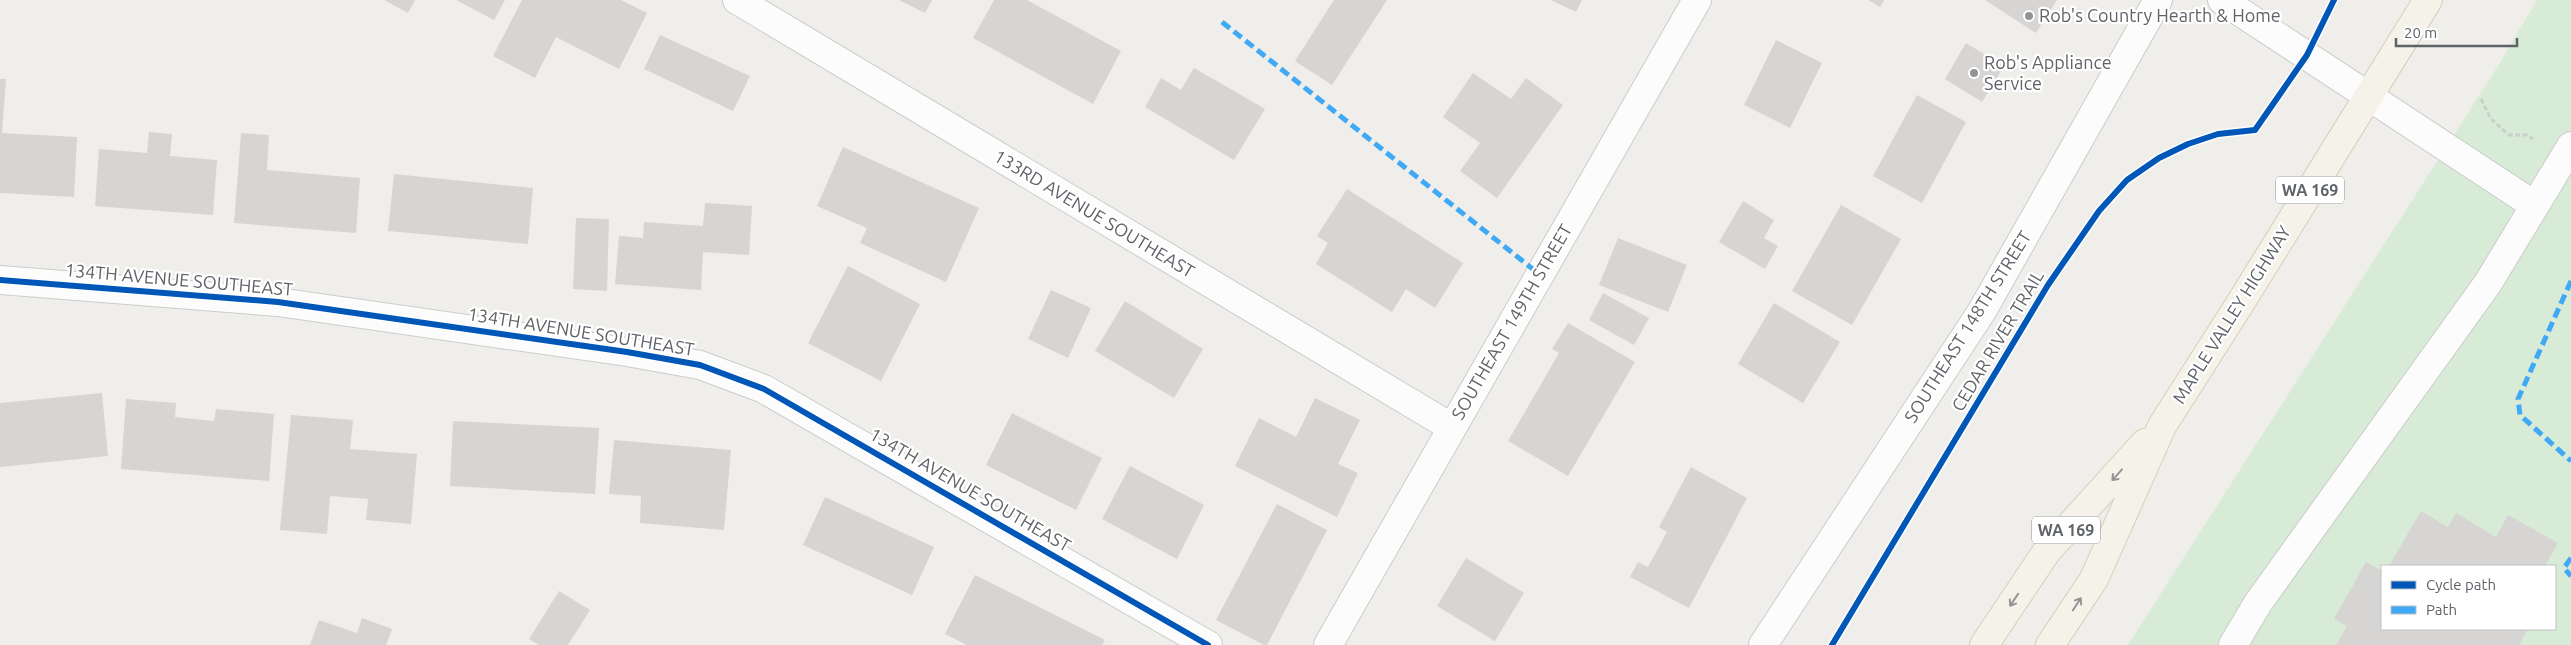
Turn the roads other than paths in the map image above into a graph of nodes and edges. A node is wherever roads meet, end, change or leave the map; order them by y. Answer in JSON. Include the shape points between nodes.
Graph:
{"nodes":[{"id":1,"x":737,"y":0,"type":"edge"},
{"id":2,"x":1697,"y":0,"type":"edge"},
{"id":3,"x":2158,"y":0,"type":"edge"},
{"id":4,"x":2222,"y":0,"type":"edge"},
{"id":5,"x":2428,"y":0,"type":"edge"},
{"id":6,"x":2369,"y":96,"type":"junction"},
{"id":7,"x":2567,"y":152,"type":"edge"},
{"id":8,"x":2534,"y":205,"type":"junction"},
{"id":9,"x":0,"y":280,"type":"edge"},
{"id":10,"x":2162,"y":426,"type":"junction"},
{"id":11,"x":1451,"y":427,"type":"junction"},
{"id":12,"x":1208,"y":645,"type":"edge"},
{"id":13,"x":1328,"y":645,"type":"edge"},
{"id":14,"x":1763,"y":645,"type":"edge"},
{"id":15,"x":1984,"y":645,"type":"edge"},
{"id":16,"x":2050,"y":645,"type":"edge"},
{"id":17,"x":2233,"y":645,"type":"edge"}],
"edges":[{"from":1,"to":11,"type":"street","name":"133RD AVENUE SOUTHEAST"},
{"from":2,"to":11,"type":"street","name":"SOUTHEAST 149TH STREET"},
{"from":3,"to":14,"type":"street","name":"SOUTHEAST 148TH STREET","via":[[1982,312]]},
{"from":4,"to":6,"type":"street"},
{"from":5,"to":6,"type":"main road","name":"MAPLE VALLEY HIGHWAY","number":"WA 169"},
{"from":6,"to":8,"type":"street"},
{"from":6,"to":10,"type":"main road","name":"MAPLE VALLEY HIGHWAY","number":"WA 169"},
{"from":7,"to":8,"type":"street"},
{"from":8,"to":17,"type":"street","via":[[2488,283],[2258,603]]},
{"from":9,"to":12,"type":"street","name":"134TH AVENUE SOUTHEAST","via":[[278,302],[700,365],[764,389]]},
{"from":10,"to":15,"type":"main road","name":"MAPLE VALLEY HIGHWAY","number":"WA 169","one_way":true,"via":[[2047,551]]},
{"from":16,"to":10,"type":"main road","name":"MAPLE VALLEY HIGHWAY","number":"WA 169","one_way":true,"via":[[2094,579]]},
{"from":11,"to":13,"type":"street","name":"SOUTHEAST 149TH STREET"}]}
